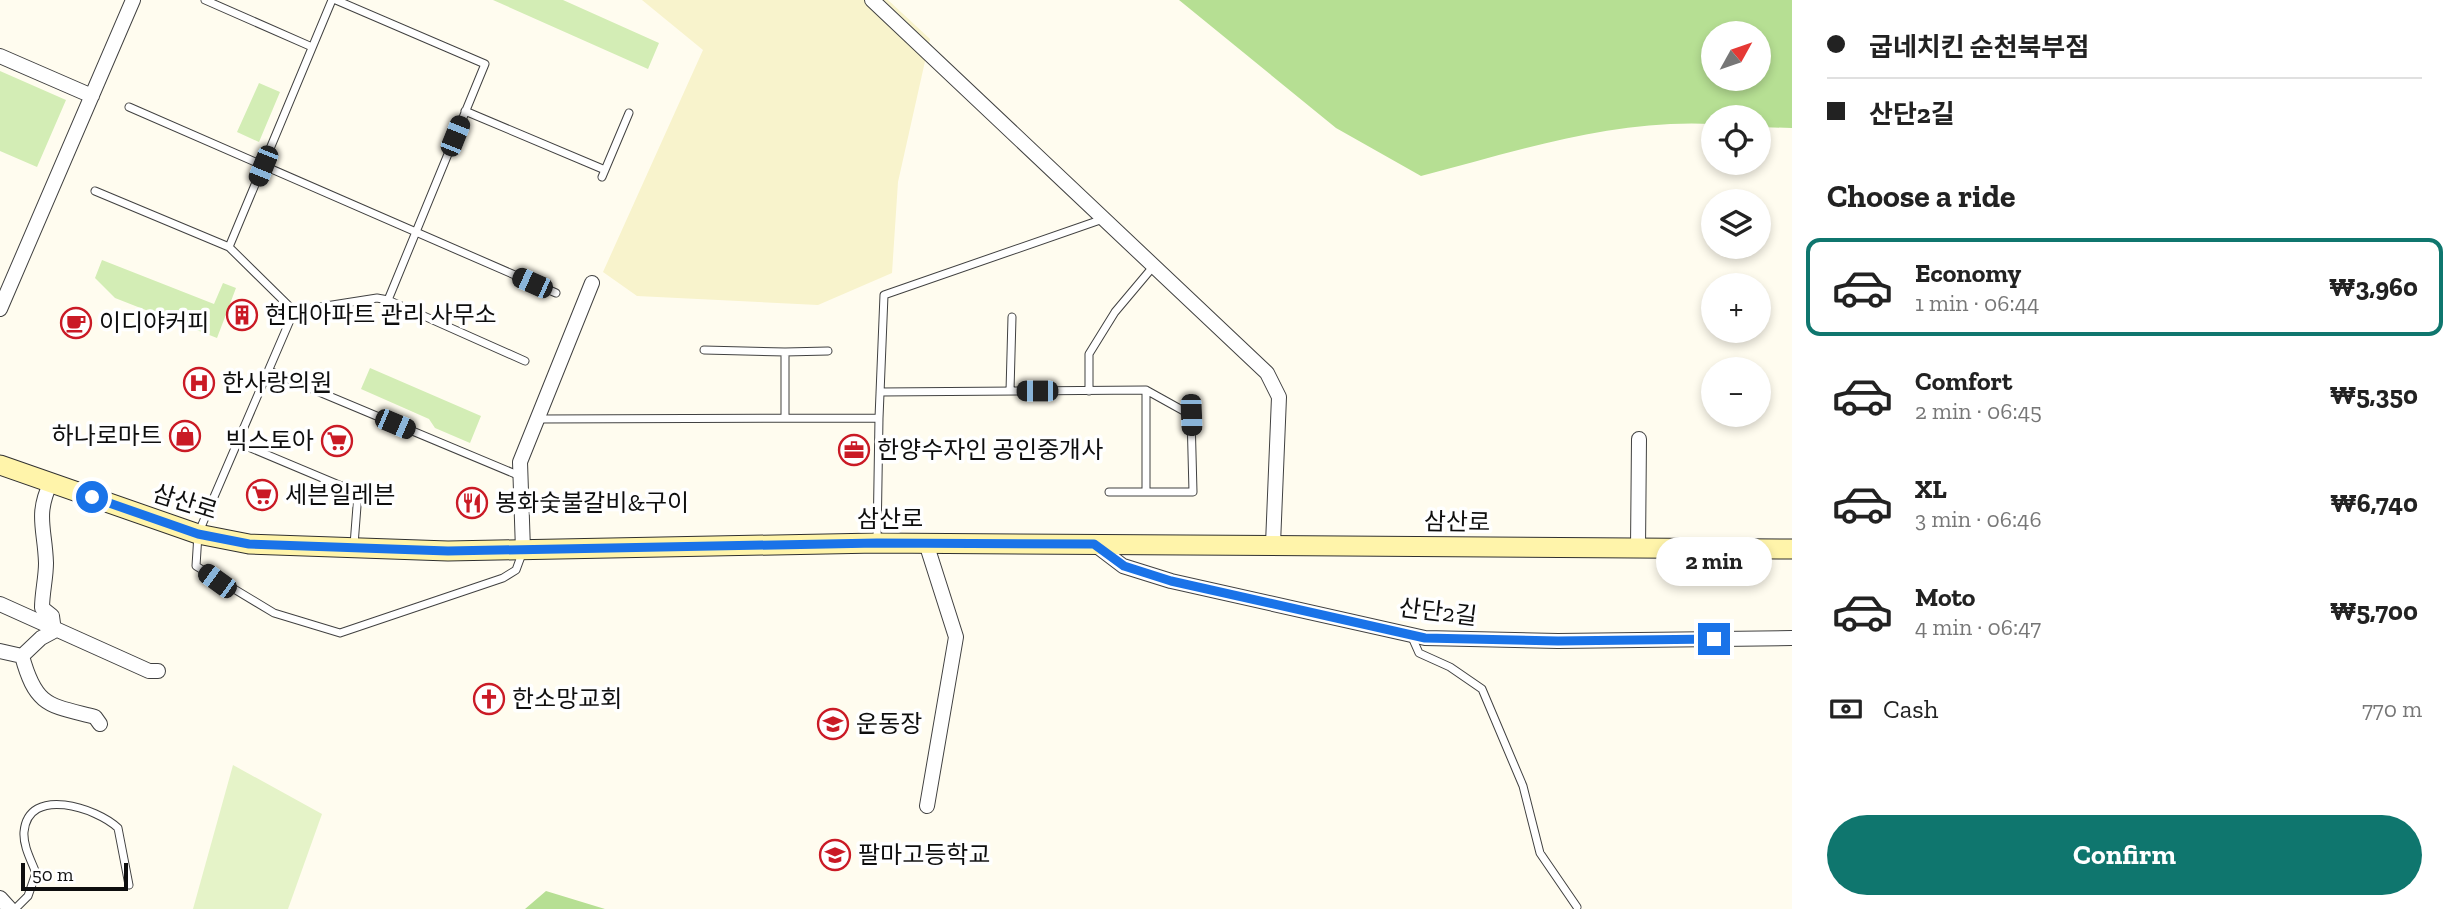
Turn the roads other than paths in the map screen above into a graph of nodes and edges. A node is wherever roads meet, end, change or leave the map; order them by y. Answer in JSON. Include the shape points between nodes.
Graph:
{"nodes":[{"id":1,"x":133,"y":0,"type":"edge"},
{"id":2,"x":205,"y":0,"type":"edge"},
{"id":3,"x":334,"y":0,"type":"edge"},
{"id":4,"x":872,"y":0,"type":"edge"},
{"id":5,"x":312,"y":47,"type":"junction"},
{"id":6,"x":0,"y":56,"type":"edge"},
{"id":7,"x":92,"y":96,"type":"junction"},
{"id":8,"x":128,"y":107,"type":"dead end"},
{"id":9,"x":465,"y":111,"type":"junction"},
{"id":10,"x":629,"y":113,"type":"dead end"},
{"id":11,"x":263,"y":166,"type":"junction"},
{"id":12,"x":95,"y":191,"type":"dead end"},
{"id":13,"x":1103,"y":219,"type":"junction"},
{"id":14,"x":416,"y":232,"type":"junction"},
{"id":15,"x":229,"y":247,"type":"junction"},
{"id":16,"x":1153,"y":268,"type":"junction"},
{"id":17,"x":592,"y":283,"type":"dead end"},
{"id":18,"x":555,"y":293,"type":"dead end"},
{"id":19,"x":388,"y":300,"type":"junction"},
{"id":20,"x":0,"y":309,"type":"edge"},
{"id":21,"x":294,"y":311,"type":"junction"},
{"id":22,"x":1012,"y":317,"type":"dead end"},
{"id":23,"x":704,"y":350,"type":"dead end"},
{"id":24,"x":828,"y":351,"type":"dead end"},
{"id":25,"x":785,"y":352,"type":"junction"},
{"id":26,"x":525,"y":361,"type":"dead end"},
{"id":27,"x":269,"y":371,"type":"junction"},
{"id":28,"x":1146,"y":390,"type":"junction"},
{"id":29,"x":1010,"y":391,"type":"junction"},
{"id":30,"x":1089,"y":391,"type":"junction"},
{"id":31,"x":880,"y":392,"type":"junction"},
{"id":32,"x":785,"y":418,"type":"junction"},
{"id":33,"x":878,"y":418,"type":"junction"},
{"id":34,"x":538,"y":419,"type":"junction"},
{"id":35,"x":1639,"y":439,"type":"dead end"},
{"id":36,"x":239,"y":443,"type":"junction"},
{"id":37,"x":0,"y":465,"type":"edge"},
{"id":38,"x":521,"y":477,"type":"junction"},
{"id":39,"x":51,"y":482,"type":"junction"},
{"id":40,"x":1108,"y":492,"type":"dead end"},
{"id":41,"x":1146,"y":492,"type":"junction"},
{"id":42,"x":198,"y":534,"type":"junction"},
{"id":43,"x":877,"y":543,"type":"junction"},
{"id":44,"x":926,"y":543,"type":"junction"},
{"id":45,"x":1094,"y":544,"type":"junction"},
{"id":46,"x":1273,"y":544,"type":"junction"},
{"id":47,"x":354,"y":548,"type":"junction"},
{"id":48,"x":1639,"y":548,"type":"junction"},
{"id":49,"x":1792,"y":549,"type":"edge"},
{"id":50,"x":523,"y":550,"type":"junction"},
{"id":51,"x":0,"y":604,"type":"edge"},
{"id":52,"x":53,"y":626,"type":"junction"},
{"id":53,"x":1410,"y":635,"type":"junction"},
{"id":54,"x":1792,"y":638,"type":"edge"},
{"id":55,"x":0,"y":651,"type":"edge"},
{"id":56,"x":22,"y":656,"type":"junction"},
{"id":57,"x":158,"y":671,"type":"dead end"},
{"id":58,"x":100,"y":724,"type":"dead end"},
{"id":59,"x":928,"y":806,"type":"dead end"},
{"id":60,"x":129,"y":885,"type":"dead end"},
{"id":61,"x":0,"y":898,"type":"edge"},
{"id":62,"x":1577,"y":907,"type":"dead end"},
{"id":63,"x":10,"y":909,"type":"edge"},
{"id":64,"x":15,"y":909,"type":"edge"}],
"edges":[{"from":1,"to":7,"type":"street"},
{"from":2,"to":5,"type":"lane"},
{"from":3,"to":5,"type":"lane"},
{"from":3,"to":9,"type":"lane","via":[[485,64]]},
{"from":4,"to":13,"type":"street"},
{"from":5,"to":11,"type":"lane"},
{"from":6,"to":7,"type":"street"},
{"from":7,"to":20,"type":"street"},
{"from":8,"to":11,"type":"lane"},
{"from":9,"to":10,"type":"lane","via":[[603,173]]},
{"from":9,"to":14,"type":"lane"},
{"from":11,"to":14,"type":"lane"},
{"from":11,"to":15,"type":"lane"},
{"from":12,"to":15,"type":"lane"},
{"from":13,"to":16,"type":"street"},
{"from":13,"to":31,"type":"lane","via":[[884,295]]},
{"from":14,"to":18,"type":"lane"},
{"from":14,"to":19,"type":"lane"},
{"from":15,"to":21,"type":"lane"},
{"from":16,"to":30,"type":"lane","via":[[1115,312],[1089,354]]},
{"from":16,"to":46,"type":"street","via":[[1275,385],[1279,397]]},
{"from":17,"to":34,"type":"street"},
{"from":19,"to":21,"type":"lane"},
{"from":19,"to":26,"type":"lane"},
{"from":21,"to":27,"type":"lane"},
{"from":22,"to":29,"type":"lane"},
{"from":23,"to":25,"type":"lane"},
{"from":24,"to":25,"type":"lane"},
{"from":25,"to":32,"type":"lane"},
{"from":27,"to":36,"type":"lane"},
{"from":27,"to":38,"type":"lane"},
{"from":28,"to":30,"type":"lane"},
{"from":28,"to":41,"type":"lane"},
{"from":28,"to":41,"type":"lane","via":[[1191,415],[1193,492]]},
{"from":29,"to":30,"type":"lane"},
{"from":29,"to":31,"type":"lane"},
{"from":31,"to":33,"type":"lane"},
{"from":32,"to":33,"type":"lane"},
{"from":32,"to":34,"type":"lane"},
{"from":33,"to":43,"type":"lane"},
{"from":34,"to":38,"type":"street","via":[[520,462]]},
{"from":35,"to":48,"type":"street"},
{"from":36,"to":42,"type":"lane"},
{"from":36,"to":47,"type":"lane","via":[[358,493]]},
{"from":37,"to":39,"type":"main road","name":"삼산로"},
{"from":38,"to":50,"type":"street"},
{"from":39,"to":42,"type":"main road","name":"삼산로"},
{"from":39,"to":52,"type":"street","via":[[42,500],[40,525],[46,563],[42,608],[52,616]]},
{"from":40,"to":41,"type":"lane"},
{"from":42,"to":47,"type":"main road","name":"삼산로","via":[[249,544]]},
{"from":42,"to":50,"type":"lane","via":[[196,566],[217,581],[274,613],[340,633],[503,578],[516,570]]},
{"from":43,"to":44,"type":"main road","name":"삼산로"},
{"from":43,"to":50,"type":"main road","name":"삼산로"},
{"from":44,"to":45,"type":"main road","name":"삼산로"},
{"from":44,"to":59,"type":"street","via":[[956,637]]},
{"from":45,"to":46,"type":"main road","name":"삼산로"},
{"from":45,"to":53,"type":"street","name":"산단2길","via":[[1124,566],[1171,581]]},
{"from":46,"to":48,"type":"main road","name":"삼산로"},
{"from":47,"to":50,"type":"main road","name":"삼산로"},
{"from":48,"to":49,"type":"main road","name":"삼산로"},
{"from":51,"to":52,"type":"street"},
{"from":52,"to":56,"type":"street","via":[[54,631]]},
{"from":52,"to":57,"type":"street","via":[[149,671]]},
{"from":53,"to":54,"type":"street","name":"산단2길","via":[[1484,641]]},
{"from":53,"to":62,"type":"lane","via":[[1419,653],[1482,689],[1523,786],[1540,853]]},
{"from":55,"to":56,"type":"street"},
{"from":56,"to":58,"type":"street","via":[[36,694],[64,712],[94,717]]},
{"from":60,"to":64,"type":"lane","via":[[118,828],[100,814],[56,803],[29,819],[24,829],[36,873],[28,896]]},
{"from":61,"to":63,"type":"street"}]}
